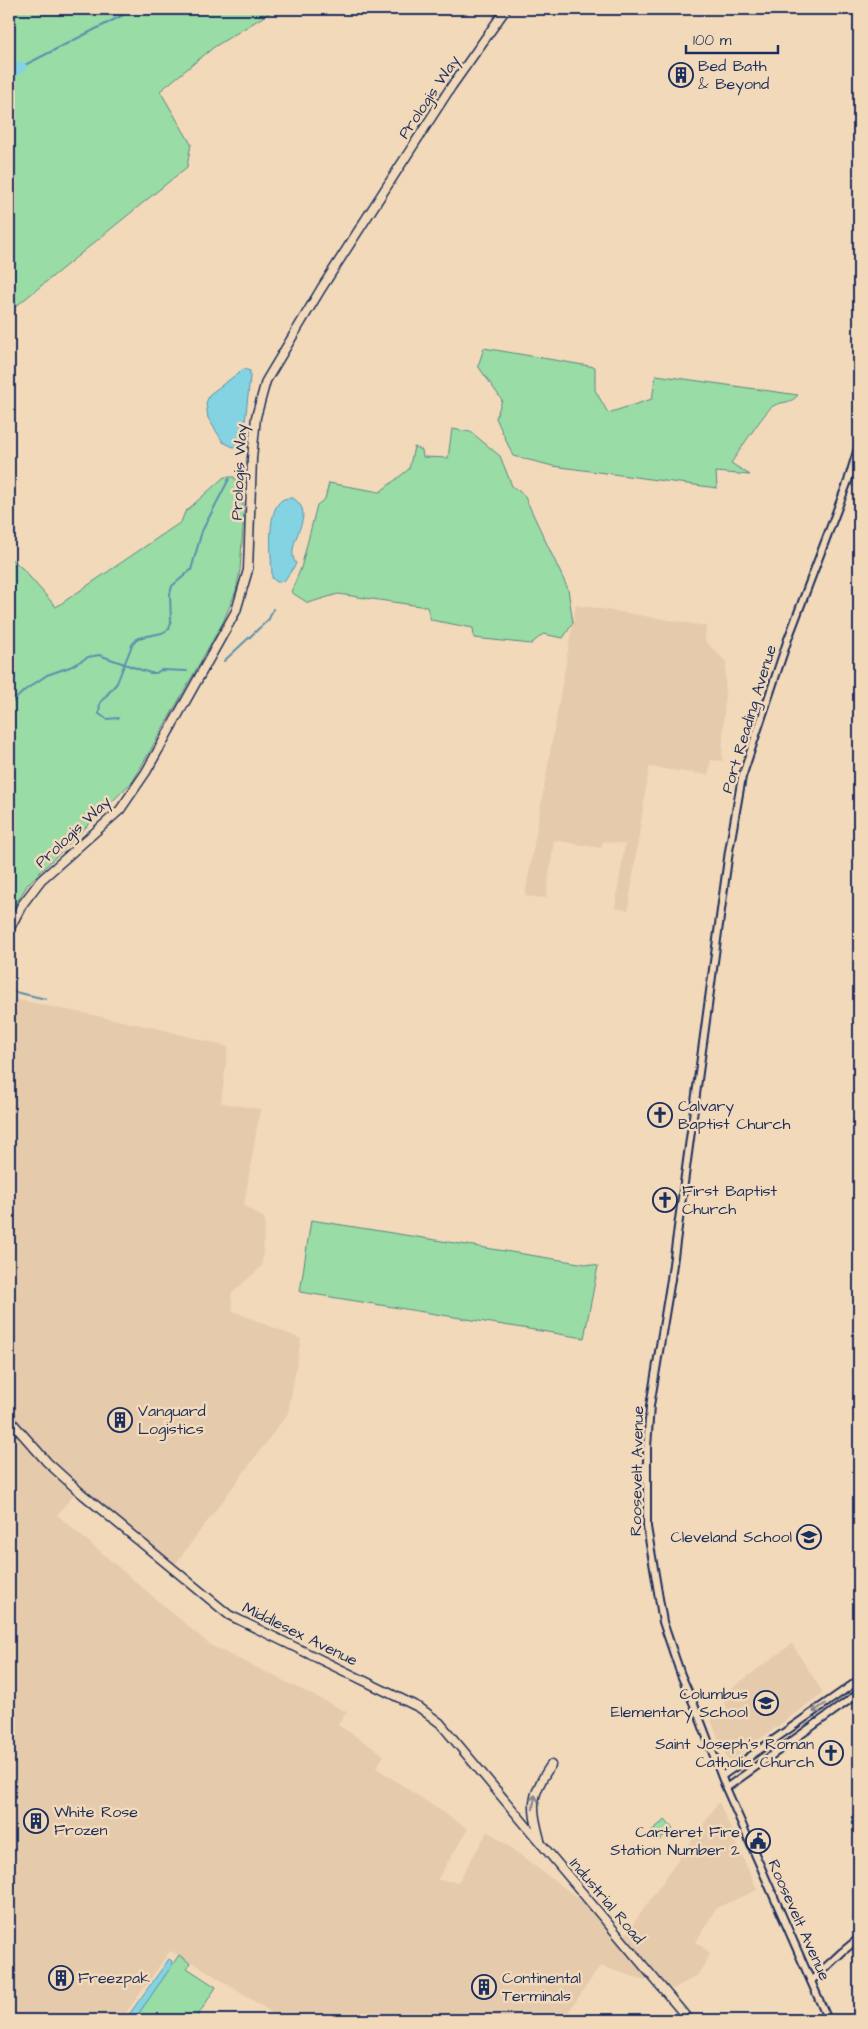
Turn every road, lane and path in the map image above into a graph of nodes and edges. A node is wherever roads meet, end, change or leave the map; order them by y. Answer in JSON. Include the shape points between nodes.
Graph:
{"nodes":[{"id":1,"x":506,"y":9,"type":"edge"},
{"id":2,"x":859,"y":445,"type":"edge"},
{"id":3,"x":9,"y":930,"type":"edge"},
{"id":4,"x":695,"y":1101,"type":"joint"},
{"id":5,"x":9,"y":1419,"type":"edge"},
{"id":6,"x":859,"y":1680,"type":"edge"},
{"id":7,"x":859,"y":1694,"type":"edge"},
{"id":8,"x":551,"y":1765,"type":"dead end"},
{"id":9,"x":722,"y":1776,"type":"junction"},
{"id":10,"x":726,"y":1788,"type":"junction"},
{"id":11,"x":504,"y":1799,"type":"joint"},
{"id":12,"x":541,"y":1842,"type":"junction"},
{"id":13,"x":859,"y":1938,"type":"edge"},
{"id":14,"x":811,"y":1981,"type":"junction"},
{"id":15,"x":689,"y":2020,"type":"edge"},
{"id":16,"x":828,"y":2020,"type":"edge"}],
"edges":[{"from":1,"to":3,"type":"main road","name":"Prologis Way","via":[[361,226],[266,381],[253,441],[248,570],[236,611],[146,772],[120,810],[41,880],[22,905]]},
{"from":2,"to":4,"type":"street","name":"Port Reading Avenue","via":[[768,695],[742,777]]},
{"from":4,"to":9,"type":"street","name":"Roosevelt Avenue","via":[[650,1406],[647,1527],[662,1622]]},
{"from":5,"to":11,"type":"main road","name":"Middlesex Avenue","via":[[80,1493],[229,1615],[420,1708],[440,1723]]},
{"from":6,"to":9,"type":"street","one_way":true},
{"from":7,"to":10,"type":"street"},
{"from":12,"to":8,"type":"main road","one_way":true,"via":[[533,1803]]},
{"from":9,"to":10,"type":"street","name":"Roosevelt Avenue"},
{"from":10,"to":14,"type":"street","name":"Roosevelt Avenue"},
{"from":11,"to":12,"type":"main road","name":"Industrial Road"},
{"from":12,"to":15,"type":"main road","name":"Industrial Road"},
{"from":13,"to":14,"type":"street"},
{"from":14,"to":16,"type":"street","name":"Roosevelt Avenue"}]}
